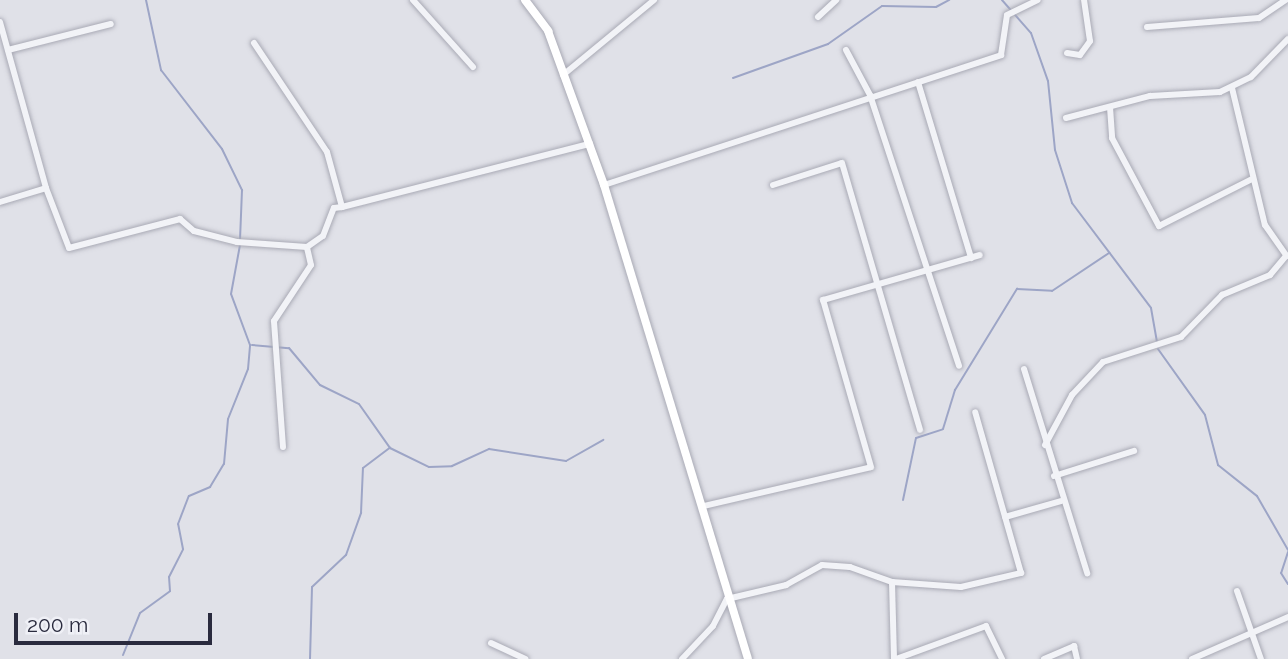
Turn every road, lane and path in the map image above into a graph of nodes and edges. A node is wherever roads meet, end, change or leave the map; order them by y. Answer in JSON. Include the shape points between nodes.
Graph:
{"nodes":[{"id":1,"x":412,"y":0,"type":"edge"},
{"id":2,"x":525,"y":0,"type":"edge"},
{"id":3,"x":654,"y":0,"type":"edge"},
{"id":4,"x":836,"y":0,"type":"edge"},
{"id":5,"x":1038,"y":0,"type":"edge"},
{"id":6,"x":1084,"y":0,"type":"edge"},
{"id":7,"x":1286,"y":0,"type":"edge"},
{"id":8,"x":818,"y":17,"type":"dead end"},
{"id":9,"x":0,"y":22,"type":"edge"},
{"id":10,"x":111,"y":24,"type":"dead end"},
{"id":11,"x":1147,"y":27,"type":"dead end"},
{"id":12,"x":1288,"y":39,"type":"edge"},
{"id":13,"x":254,"y":43,"type":"dead end"},
{"id":14,"x":846,"y":50,"type":"dead end"},
{"id":15,"x":8,"y":51,"type":"junction"},
{"id":16,"x":1067,"y":53,"type":"dead end"},
{"id":17,"x":473,"y":67,"type":"dead end"},
{"id":18,"x":563,"y":75,"type":"junction"},
{"id":19,"x":918,"y":82,"type":"junction"},
{"id":20,"x":1232,"y":88,"type":"junction"},
{"id":21,"x":870,"y":95,"type":"junction"},
{"id":22,"x":1110,"y":107,"type":"junction"},
{"id":23,"x":1066,"y":117,"type":"dead end"},
{"id":24,"x":590,"y":144,"type":"junction"},
{"id":25,"x":1252,"y":179,"type":"junction"},
{"id":26,"x":604,"y":185,"type":"junction"},
{"id":27,"x":773,"y":185,"type":"dead end"},
{"id":28,"x":46,"y":188,"type":"junction"},
{"id":29,"x":0,"y":202,"type":"edge"},
{"id":30,"x":342,"y":207,"type":"junction"},
{"id":31,"x":307,"y":247,"type":"junction"},
{"id":32,"x":980,"y":255,"type":"dead end"},
{"id":33,"x":1287,"y":257,"type":"edge"},
{"id":34,"x":971,"y":258,"type":"junction"},
{"id":35,"x":924,"y":271,"type":"junction"},
{"id":36,"x":876,"y":285,"type":"junction"},
{"id":37,"x":959,"y":366,"type":"dead end"},
{"id":38,"x":1024,"y":369,"type":"dead end"},
{"id":39,"x":975,"y":412,"type":"dead end"},
{"id":40,"x":920,"y":430,"type":"dead end"},
{"id":41,"x":1045,"y":444,"type":"junction"},
{"id":42,"x":283,"y":447,"type":"dead end"},
{"id":43,"x":1134,"y":451,"type":"dead end"},
{"id":44,"x":1054,"y":476,"type":"junction"},
{"id":45,"x":1060,"y":501,"type":"junction"},
{"id":46,"x":704,"y":506,"type":"junction"},
{"id":47,"x":1005,"y":517,"type":"junction"},
{"id":48,"x":1087,"y":573,"type":"dead end"},
{"id":49,"x":891,"y":582,"type":"junction"},
{"id":50,"x":1237,"y":591,"type":"dead end"},
{"id":51,"x":727,"y":599,"type":"junction"},
{"id":52,"x":1288,"y":618,"type":"edge"},
{"id":53,"x":1253,"y":633,"type":"junction"},
{"id":54,"x":491,"y":643,"type":"dead end"},
{"id":55,"x":526,"y":659,"type":"edge"},
{"id":56,"x":682,"y":659,"type":"edge"},
{"id":57,"x":748,"y":659,"type":"edge"},
{"id":58,"x":895,"y":659,"type":"edge"},
{"id":59,"x":1002,"y":659,"type":"edge"},
{"id":60,"x":1044,"y":659,"type":"edge"},
{"id":61,"x":1076,"y":659,"type":"edge"},
{"id":62,"x":1192,"y":659,"type":"edge"},
{"id":63,"x":1261,"y":659,"type":"edge"}],
"edges":[{"from":1,"to":17,"type":"street"},
{"from":2,"to":18,"type":"street","via":[[548,31]]},
{"from":3,"to":18,"type":"street"},
{"from":4,"to":8,"type":"street"},
{"from":5,"to":19,"type":"street","via":[[1007,15],[1001,55]]},
{"from":6,"to":16,"type":"street","via":[[1090,41],[1080,55]]},
{"from":7,"to":11,"type":"street","via":[[1259,18]]},
{"from":9,"to":15,"type":"street"},
{"from":10,"to":15,"type":"street"},
{"from":12,"to":20,"type":"street"},
{"from":13,"to":30,"type":"street","via":[[327,152]]},
{"from":14,"to":21,"type":"street"},
{"from":15,"to":28,"type":"street"},
{"from":18,"to":24,"type":"street"},
{"from":19,"to":21,"type":"street"},
{"from":19,"to":34,"type":"street"},
{"from":20,"to":22,"type":"street","via":[[1201,96],[1150,96]]},
{"from":20,"to":25,"type":"street"},
{"from":21,"to":26,"type":"street"},
{"from":21,"to":35,"type":"street"},
{"from":22,"to":23,"type":"street"},
{"from":22,"to":25,"type":"street","via":[[1112,138],[1159,226]]},
{"from":24,"to":26,"type":"street"},
{"from":24,"to":30,"type":"street"},
{"from":25,"to":33,"type":"street","via":[[1265,225]]},
{"from":26,"to":46,"type":"street"},
{"from":27,"to":36,"type":"street","via":[[842,163]]},
{"from":28,"to":29,"type":"street"},
{"from":28,"to":31,"type":"street","via":[[69,248],[180,219],[194,231],[237,242]]},
{"from":30,"to":31,"type":"street","via":[[334,208],[323,236]]},
{"from":31,"to":42,"type":"street","via":[[311,265],[284,302],[271,336]]},
{"from":32,"to":34,"type":"street"},
{"from":33,"to":41,"type":"street","via":[[1270,275],[1222,295],[1181,337],[1103,362],[1072,395]]},
{"from":34,"to":35,"type":"street"},
{"from":35,"to":36,"type":"street"},
{"from":35,"to":37,"type":"street"},
{"from":36,"to":40,"type":"street"},
{"from":36,"to":46,"type":"street","via":[[823,300],[871,467]]},
{"from":38,"to":41,"type":"street"},
{"from":39,"to":47,"type":"street"},
{"from":41,"to":44,"type":"street"},
{"from":43,"to":44,"type":"street"},
{"from":44,"to":45,"type":"street"},
{"from":45,"to":47,"type":"street"},
{"from":45,"to":48,"type":"street"},
{"from":46,"to":51,"type":"street"},
{"from":47,"to":49,"type":"street","via":[[1021,573],[961,587]]},
{"from":49,"to":51,"type":"street","via":[[850,566],[822,565],[786,585]]},
{"from":49,"to":58,"type":"street"},
{"from":50,"to":53,"type":"street"},
{"from":51,"to":56,"type":"street","via":[[713,626]]},
{"from":51,"to":57,"type":"street"},
{"from":52,"to":53,"type":"street"},
{"from":53,"to":62,"type":"street"},
{"from":53,"to":63,"type":"street"},
{"from":54,"to":55,"type":"street"},
{"from":58,"to":59,"type":"street","via":[[986,626]]},
{"from":60,"to":61,"type":"street","via":[[1074,646]]}]}
